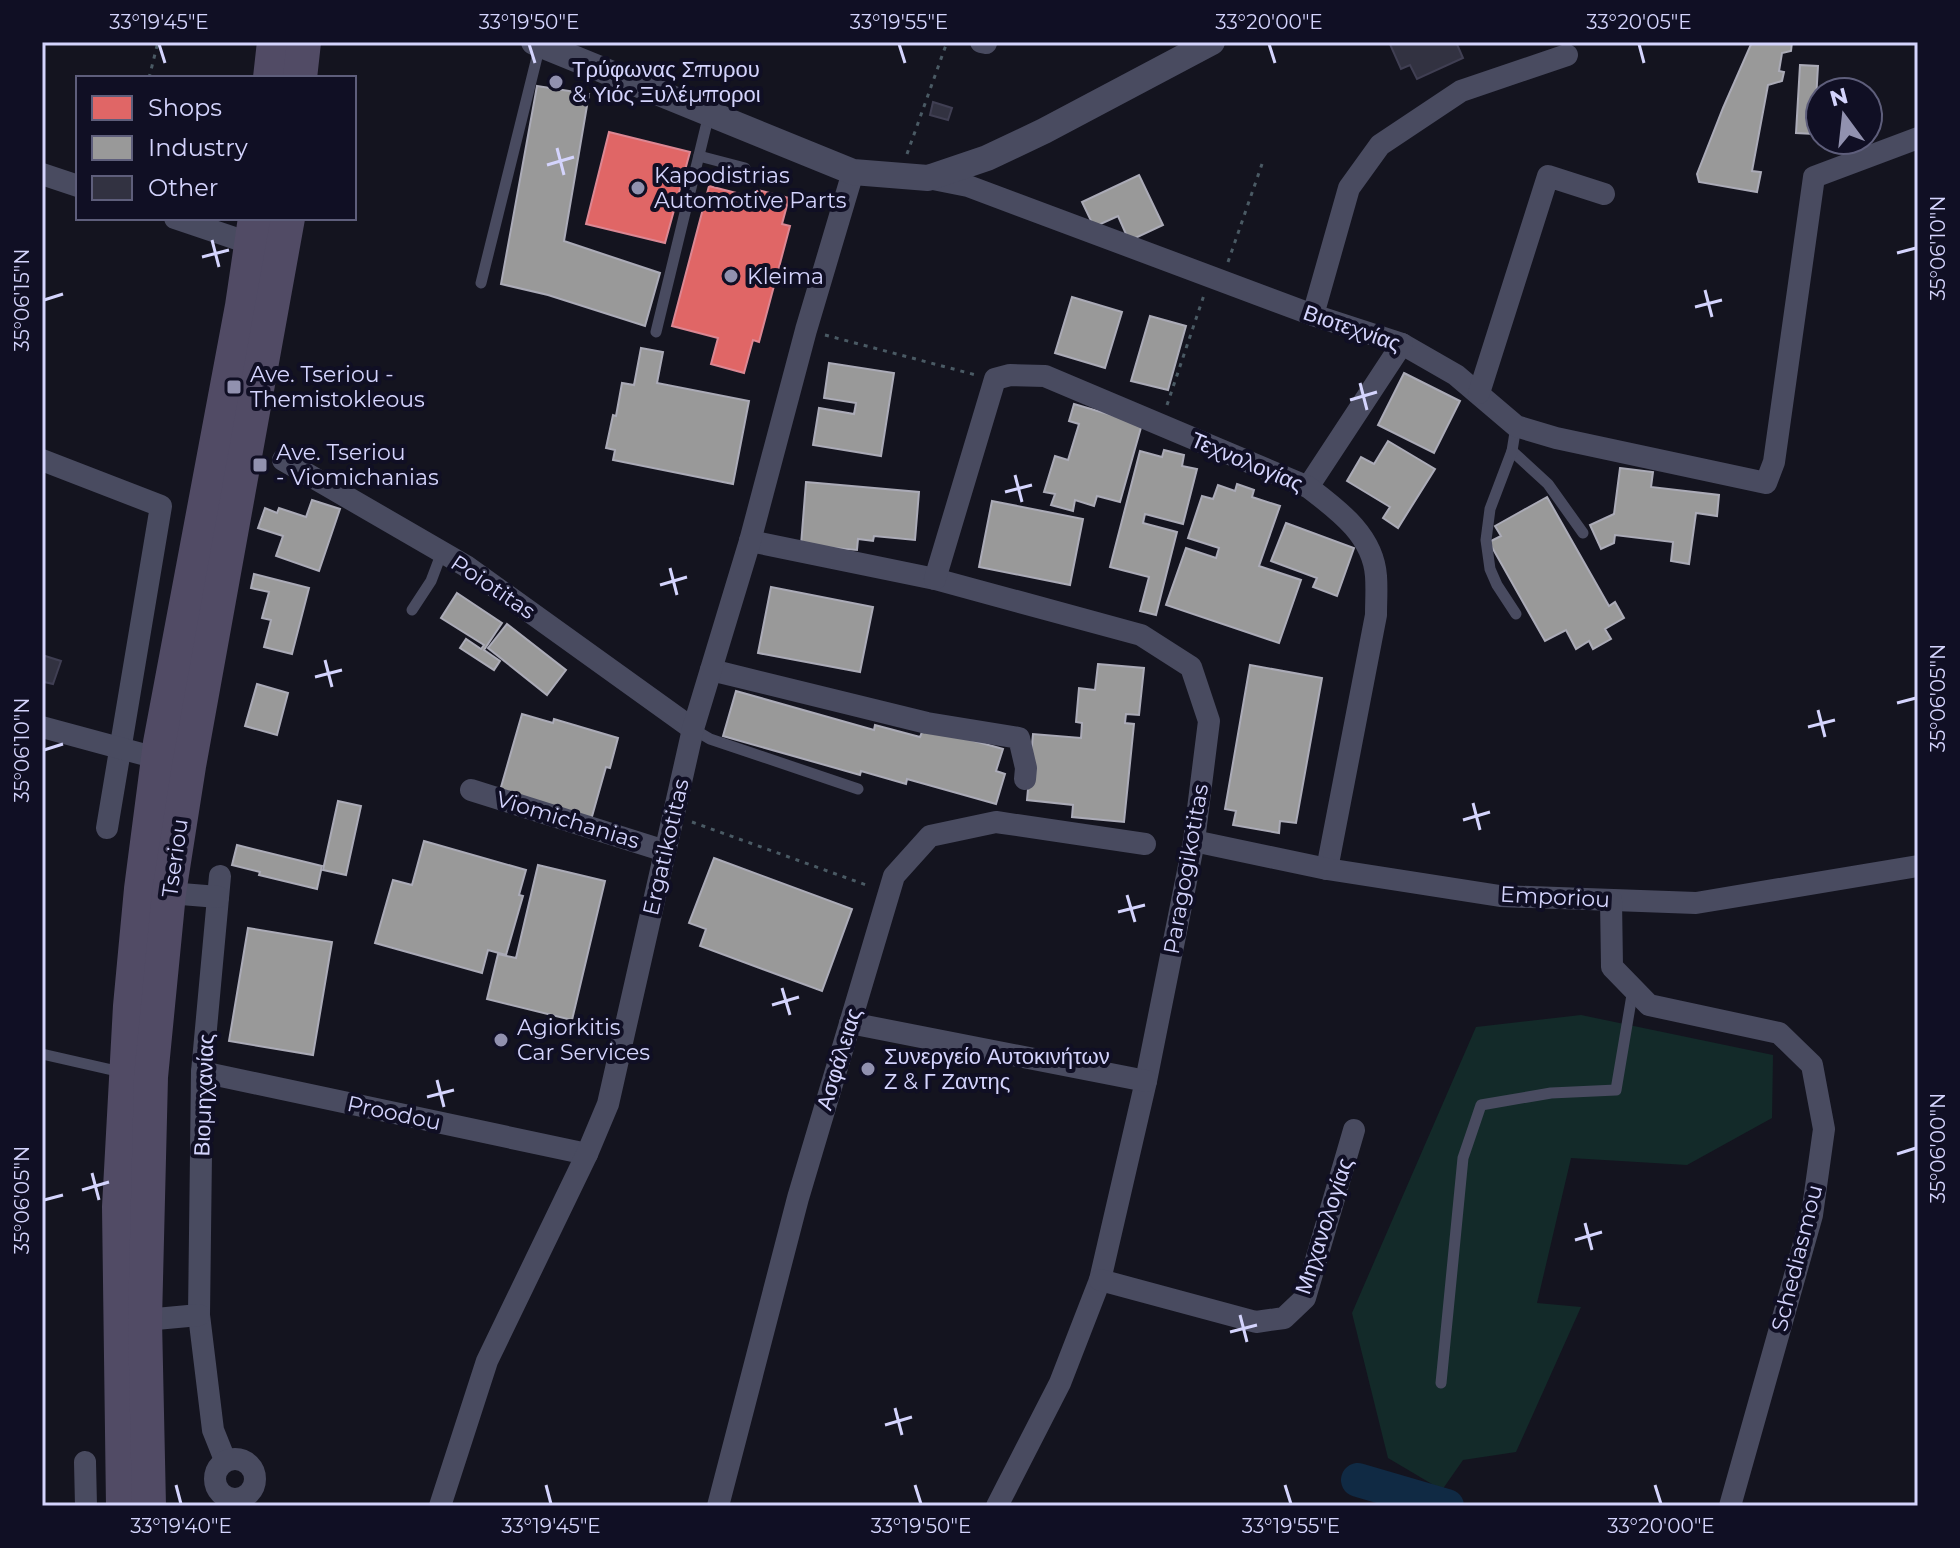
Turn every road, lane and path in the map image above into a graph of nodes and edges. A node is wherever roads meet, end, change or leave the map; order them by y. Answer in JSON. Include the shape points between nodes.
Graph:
{"nodes":[{"id":1,"x":158,"y":42,"type":"edge"},
{"id":2,"x":274,"y":42,"type":"edge"},
{"id":3,"x":304,"y":42,"type":"edge"},
{"id":4,"x":947,"y":42,"type":"edge"},
{"id":5,"x":1212,"y":42,"type":"edge"},
{"id":6,"x":537,"y":43,"type":"edge"},
{"id":7,"x":1567,"y":55,"type":"dead end"},
{"id":8,"x":150,"y":76,"type":"edge"},
{"id":9,"x":270,"y":76,"type":"edge"},
{"id":10,"x":300,"y":76,"type":"edge"},
{"id":11,"x":709,"y":113,"type":"junction"},
{"id":12,"x":1918,"y":138,"type":"edge"},
{"id":13,"x":699,"y":156,"type":"junction"},
{"id":14,"x":1262,"y":164,"type":"dead end"},
{"id":15,"x":745,"y":168,"type":"dead end"},
{"id":16,"x":853,"y":172,"type":"junction"},
{"id":17,"x":42,"y":174,"type":"edge"},
{"id":18,"x":900,"y":177,"type":"junction"},
{"id":19,"x":928,"y":178,"type":"junction"},
{"id":20,"x":76,"y":185,"type":"edge"},
{"id":21,"x":1604,"y":194,"type":"dead end"},
{"id":22,"x":187,"y":220,"type":"edge"},
{"id":23,"x":288,"y":220,"type":"edge"},
{"id":24,"x":254,"y":231,"type":"edge"},
{"id":25,"x":1216,"y":279,"type":"junction"},
{"id":26,"x":481,"y":283,"type":"dead end"},
{"id":27,"x":1313,"y":315,"type":"junction"},
{"id":28,"x":806,"y":330,"type":"junction"},
{"id":29,"x":656,"y":332,"type":"dead end"},
{"id":30,"x":1402,"y":344,"type":"junction"},
{"id":31,"x":995,"y":379,"type":"junction"},
{"id":32,"x":1479,"y":393,"type":"junction"},
{"id":33,"x":1160,"y":424,"type":"junction"},
{"id":34,"x":1516,"y":426,"type":"junction"},
{"id":35,"x":1512,"y":451,"type":"junction"},
{"id":36,"x":42,"y":460,"type":"edge"},
{"id":37,"x":283,"y":460,"type":"dead end"},
{"id":38,"x":1308,"y":487,"type":"junction"},
{"id":39,"x":181,"y":516,"type":"junction"},
{"id":40,"x":1583,"y":533,"type":"dead end"},
{"id":41,"x":750,"y":541,"type":"junction"},
{"id":42,"x":442,"y":552,"type":"junction"},
{"id":43,"x":935,"y":579,"type":"junction"},
{"id":44,"x":412,"y":610,"type":"dead end"},
{"id":45,"x":1516,"y":614,"type":"dead end"},
{"id":46,"x":711,"y":670,"type":"junction"},
{"id":47,"x":42,"y":727,"type":"edge"},
{"id":48,"x":693,"y":729,"type":"junction"},
{"id":49,"x":121,"y":747,"type":"junction"},
{"id":50,"x":173,"y":762,"type":"junction"},
{"id":51,"x":1025,"y":779,"type":"dead end"},
{"id":52,"x":858,"y":789,"type":"dead end"},
{"id":53,"x":471,"y":790,"type":"dead end"},
{"id":54,"x":673,"y":815,"type":"junction"},
{"id":55,"x":107,"y":828,"type":"dead end"},
{"id":56,"x":1194,"y":841,"type":"junction"},
{"id":57,"x":1145,"y":844,"type":"dead end"},
{"id":58,"x":665,"y":851,"type":"junction"},
{"id":59,"x":1918,"y":866,"type":"edge"},
{"id":60,"x":1327,"y":869,"type":"junction"},
{"id":61,"x":169,"y":893,"type":"junction"},
{"id":62,"x":889,"y":893,"type":"junction"},
{"id":63,"x":1611,"y":900,"type":"junction"},
{"id":64,"x":1633,"y":988,"type":"junction"},
{"id":65,"x":850,"y":1023,"type":"junction"},
{"id":66,"x":42,"y":1054,"type":"edge"},
{"id":67,"x":202,"y":1072,"type":"junction"},
{"id":68,"x":126,"y":1073,"type":"junction"},
{"id":69,"x":1146,"y":1081,"type":"junction"},
{"id":70,"x":1354,"y":1130,"type":"dead end"},
{"id":71,"x":587,"y":1154,"type":"junction"},
{"id":72,"x":1100,"y":1280,"type":"junction"},
{"id":73,"x":199,"y":1315,"type":"junction"},
{"id":74,"x":145,"y":1320,"type":"junction"},
{"id":75,"x":1441,"y":1383,"type":"dead end"},
{"id":76,"x":225,"y":1460,"type":"dead end"},
{"id":77,"x":85,"y":1462,"type":"dead end"},
{"id":78,"x":86,"y":1506,"type":"edge"},
{"id":79,"x":123,"y":1506,"type":"edge"},
{"id":80,"x":149,"y":1506,"type":"edge"},
{"id":81,"x":440,"y":1506,"type":"edge"},
{"id":82,"x":718,"y":1506,"type":"edge"},
{"id":83,"x":997,"y":1506,"type":"edge"},
{"id":84,"x":1730,"y":1506,"type":"edge"}],
"edges":[{"from":1,"to":8,"type":"path"},
{"from":2,"to":9,"type":"main road"},
{"from":3,"to":10,"type":"main road"},
{"from":4,"to":18,"type":"path"},
{"from":5,"to":19,"type":"street","via":[[1030,138]]},
{"from":6,"to":11,"type":"street"},
{"from":6,"to":26,"type":"lane"},
{"from":7,"to":27,"type":"street","via":[[1461,91],[1380,145],[1349,188]]},
{"from":11,"to":13,"type":"lane"},
{"from":11,"to":16,"type":"street"},
{"from":12,"to":34,"type":"street","name":"Βιοτεχνίας","via":[[1814,177],[1774,462],[1766,483]]},
{"from":13,"to":15,"type":"lane"},
{"from":13,"to":29,"type":"lane"},
{"from":14,"to":25,"type":"path"},
{"from":16,"to":18,"type":"street"},
{"from":16,"to":28,"type":"street","name":"Ergatikotitas"},
{"from":17,"to":20,"type":"street"},
{"from":18,"to":19,"type":"street"},
{"from":19,"to":25,"type":"street","name":"Βιοτεχνίας","via":[[968,186]]},
{"from":21,"to":32,"type":"street","via":[[1548,176]]},
{"from":22,"to":24,"type":"street"},
{"from":23,"to":50,"type":"main road","name":"Tseriou"},
{"from":24,"to":39,"type":"main road","name":"Tseriou"},
{"from":25,"to":27,"type":"street","name":"Βιοτεχνίας"},
{"from":25,"to":33,"type":"path"},
{"from":27,"to":30,"type":"street","name":"Βιοτεχνίας"},
{"from":28,"to":31,"type":"path"},
{"from":28,"to":41,"type":"street","name":"Ergatikotitas"},
{"from":30,"to":32,"type":"street","name":"Βιοτεχνίας"},
{"from":30,"to":38,"type":"street"},
{"from":31,"to":33,"type":"street","name":"Τεχνολογίας","via":[[1045,376]]},
{"from":31,"to":43,"type":"street"},
{"from":32,"to":34,"type":"street","name":"Βιοτεχνίας"},
{"from":33,"to":38,"type":"street","name":"Τεχνολογίας"},
{"from":34,"to":35,"type":"lane"},
{"from":35,"to":40,"type":"lane","via":[[1548,484]]},
{"from":35,"to":45,"type":"lane","via":[[1490,509],[1486,540],[1490,569]]},
{"from":36,"to":39,"type":"street"},
{"from":37,"to":42,"type":"street","name":"Poiotitas"},
{"from":38,"to":60,"type":"street","name":"Τεχνολογίας","via":[[1367,542],[1376,573],[1376,615]]},
{"from":39,"to":49,"type":"street"},
{"from":39,"to":50,"type":"main road","name":"Tseriou"},
{"from":41,"to":43,"type":"street","name":"Paragogikotitas"},
{"from":41,"to":46,"type":"street","name":"Ergatikotitas"},
{"from":42,"to":44,"type":"lane"},
{"from":42,"to":48,"type":"street","name":"Poiotitas"},
{"from":43,"to":56,"type":"street","name":"Paragogikotitas","via":[[1141,635],[1191,667],[1209,721]]},
{"from":46,"to":48,"type":"street","name":"Ergatikotitas"},
{"from":46,"to":51,"type":"street","via":[[927,723],[1019,738]]},
{"from":47,"to":49,"type":"street"},
{"from":48,"to":52,"type":"lane"},
{"from":48,"to":54,"type":"street","name":"Ergatikotitas"},
{"from":49,"to":50,"type":"street"},
{"from":49,"to":55,"type":"street"},
{"from":50,"to":61,"type":"main road","name":"Tseriou"},
{"from":50,"to":68,"type":"main road","name":"Tseriou","via":[[141,889]]},
{"from":53,"to":58,"type":"street","name":"Viomichanias"},
{"from":54,"to":58,"type":"street","name":"Ergatikotitas"},
{"from":54,"to":62,"type":"path"},
{"from":56,"to":60,"type":"street","name":"Emporiou"},
{"from":56,"to":69,"type":"street","name":"Paragogikotitas"},
{"from":57,"to":62,"type":"street","name":"Ασφάλειας","via":[[996,822],[930,836],[894,876]]},
{"from":58,"to":71,"type":"street","name":"Ergatikotitas","via":[[608,1104]]},
{"from":59,"to":63,"type":"street","name":"Emporiou","via":[[1696,903]]},
{"from":60,"to":63,"type":"street","name":"Emporiou","via":[[1500,896]]},
{"from":61,"to":67,"type":"street","name":"Βιομηχανίας","via":[[219,887]]},
{"from":61,"to":74,"type":"main road","name":"Tseriou","via":[[151,1077]]},
{"from":62,"to":65,"type":"street","name":"Ασφάλειας"},
{"from":63,"to":64,"type":"street","name":"Schediasmou","via":[[1612,967]]},
{"from":64,"to":75,"type":"lane","via":[[1616,1090],[1551,1093],[1481,1105],[1463,1158]]},
{"from":64,"to":84,"type":"street","name":"Schediasmou","via":[[1649,1005],[1779,1033],[1812,1065],[1824,1129],[1812,1215]]},
{"from":65,"to":69,"type":"street"},
{"from":65,"to":82,"type":"street","name":"Ασφάλειας","via":[[798,1198]]},
{"from":66,"to":68,"type":"lane"},
{"from":67,"to":71,"type":"street","name":"Proodou"},
{"from":67,"to":73,"type":"street","name":"Βιομηχανίας"},
{"from":68,"to":79,"type":"main road","name":"Tseriou","via":[[119,1207]]},
{"from":69,"to":72,"type":"street","name":"Paragogikotitas"},
{"from":70,"to":72,"type":"street","name":"Μηχανολογίας","via":[[1305,1298],[1284,1318],[1256,1322]]},
{"from":71,"to":81,"type":"street","name":"Ergatikotitas","via":[[487,1361]]},
{"from":72,"to":83,"type":"street","name":"Paragogikotitas","via":[[1060,1383]]},
{"from":73,"to":74,"type":"street"},
{"from":73,"to":76,"type":"street","name":"Βιομηχανίας","via":[[213,1430]]},
{"from":74,"to":80,"type":"main road","name":"Tseriou"},
{"from":77,"to":78,"type":"street"}]}
